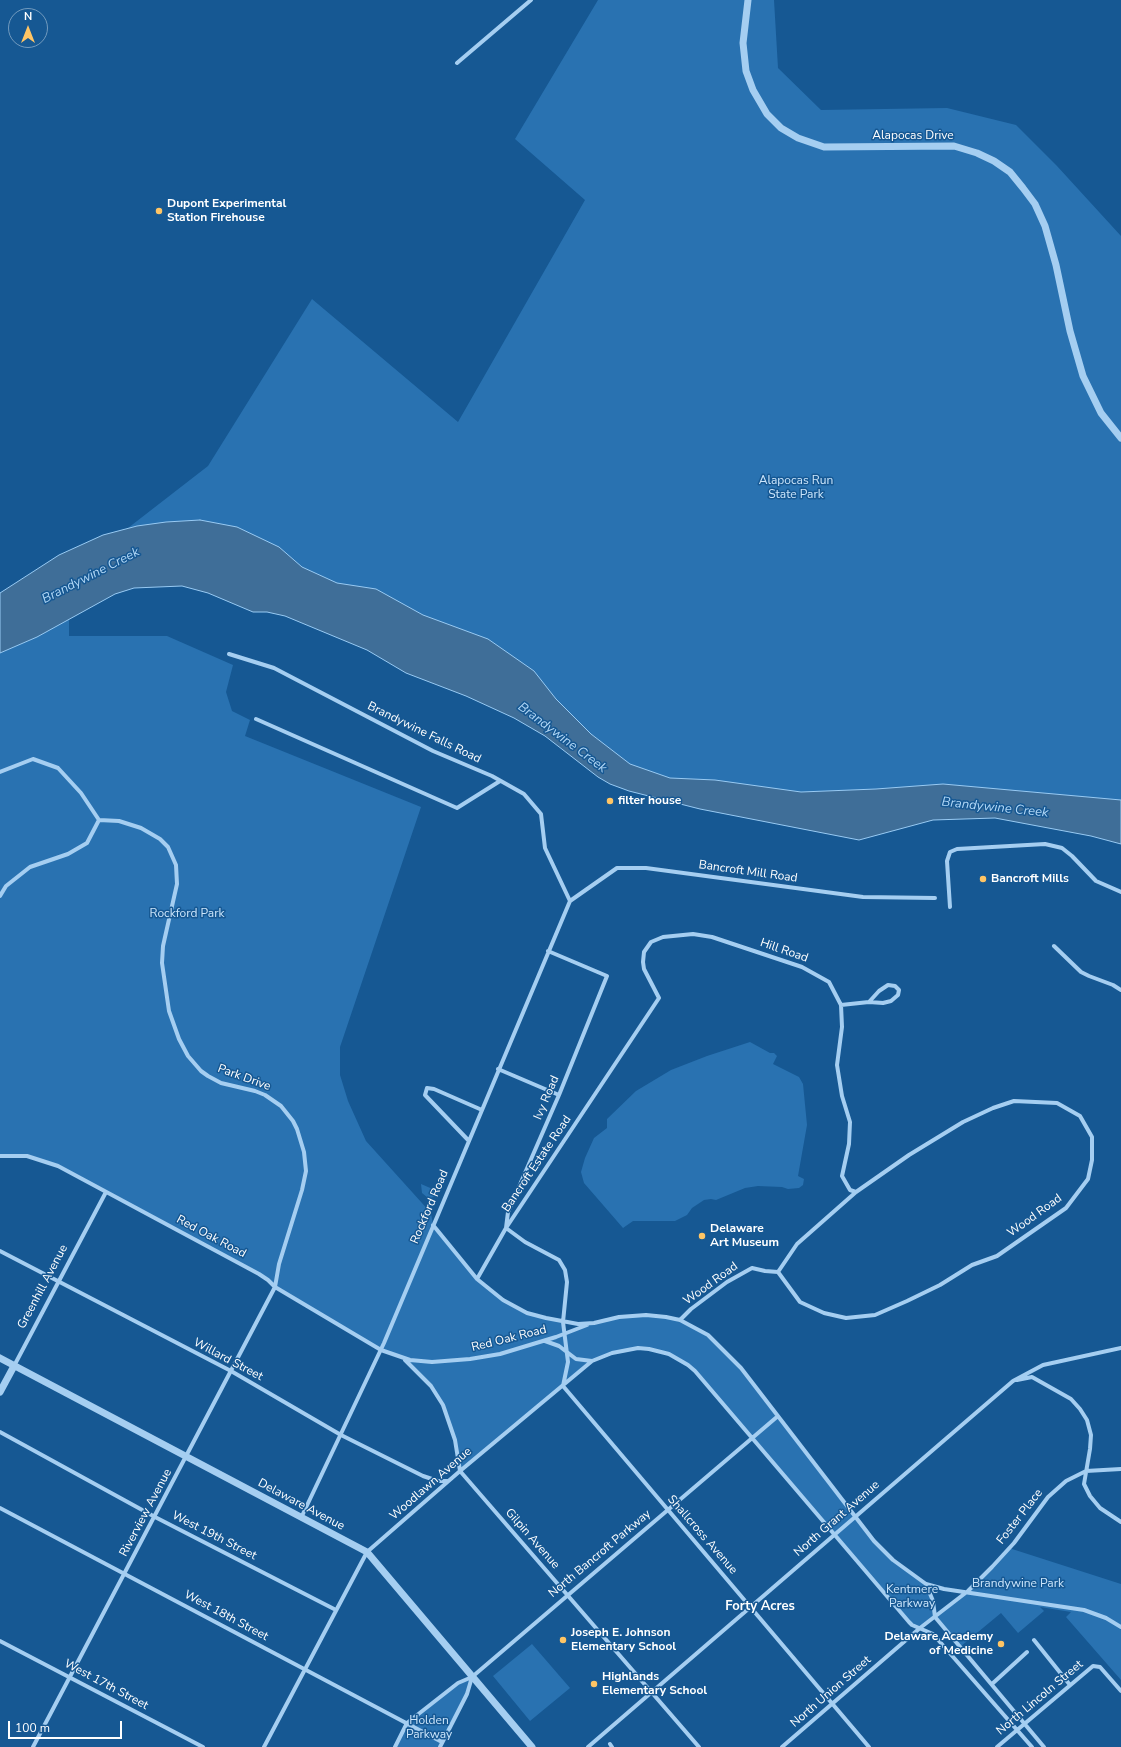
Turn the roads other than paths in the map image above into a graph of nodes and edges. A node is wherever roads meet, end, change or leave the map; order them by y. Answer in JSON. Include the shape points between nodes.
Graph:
{"nodes":[{"id":1,"x":531,"y":0,"type":"edge"},
{"id":2,"x":748,"y":0,"type":"edge"},
{"id":3,"x":456,"y":63,"type":"dead end"},
{"id":4,"x":1121,"y":438,"type":"edge"},
{"id":5,"x":229,"y":654,"type":"dead end"},
{"id":6,"x":256,"y":719,"type":"dead end"},
{"id":7,"x":0,"y":772,"type":"edge"},
{"id":8,"x":500,"y":781,"type":"junction"},
{"id":9,"x":99,"y":820,"type":"junction"},
{"id":10,"x":1121,"y":892,"type":"edge"},
{"id":11,"x":0,"y":896,"type":"edge"},
{"id":12,"x":935,"y":898,"type":"dead end"},
{"id":13,"x":570,"y":901,"type":"junction"},
{"id":14,"x":950,"y":907,"type":"dead end"},
{"id":15,"x":1054,"y":946,"type":"dead end"},
{"id":16,"x":548,"y":951,"type":"junction"},
{"id":17,"x":1121,"y":990,"type":"edge"},
{"id":18,"x":869,"y":1002,"type":"junction"},
{"id":19,"x":841,"y":1005,"type":"junction"},
{"id":20,"x":617,"y":1063,"type":"joint"},
{"id":21,"x":498,"y":1070,"type":"junction"},
{"id":22,"x":559,"y":1095,"type":"junction"},
{"id":23,"x":482,"y":1110,"type":"junction"},
{"id":24,"x":469,"y":1141,"type":"junction"},
{"id":25,"x":0,"y":1156,"type":"edge"},
{"id":26,"x":106,"y":1192,"type":"junction"},
{"id":27,"x":856,"y":1192,"type":"junction"},
{"id":28,"x":433,"y":1225,"type":"junction"},
{"id":29,"x":506,"y":1228,"type":"junction"},
{"id":30,"x":0,"y":1251,"type":"edge"},
{"id":31,"x":778,"y":1272,"type":"junction"},
{"id":32,"x":477,"y":1279,"type":"junction"},
{"id":33,"x":58,"y":1282,"type":"junction"},
{"id":34,"x":275,"y":1287,"type":"junction"},
{"id":35,"x":680,"y":1320,"type":"junction"},
{"id":36,"x":563,"y":1322,"type":"junction"},
{"id":37,"x":594,"y":1322,"type":"junction"},
{"id":38,"x":564,"y":1334,"type":"junction"},
{"id":39,"x":545,"y":1341,"type":"junction"},
{"id":40,"x":1121,"y":1348,"type":"edge"},
{"id":41,"x":381,"y":1350,"type":"junction"},
{"id":42,"x":568,"y":1353,"type":"junction"},
{"id":43,"x":0,"y":1358,"type":"edge"},
{"id":44,"x":403,"y":1358,"type":"junction"},
{"id":45,"x":592,"y":1362,"type":"junction"},
{"id":46,"x":14,"y":1366,"type":"junction"},
{"id":47,"x":231,"y":1371,"type":"junction"},
{"id":48,"x":1013,"y":1380,"type":"junction"},
{"id":49,"x":563,"y":1386,"type":"junction"},
{"id":50,"x":0,"y":1392,"type":"edge"},
{"id":51,"x":778,"y":1416,"type":"junction"},
{"id":52,"x":0,"y":1432,"type":"edge"},
{"id":53,"x":342,"y":1435,"type":"junction"},
{"id":54,"x":752,"y":1438,"type":"junction"},
{"id":55,"x":186,"y":1457,"type":"junction"},
{"id":56,"x":1121,"y":1469,"type":"edge"},
{"id":57,"x":460,"y":1470,"type":"junction"},
{"id":58,"x":1086,"y":1471,"type":"junction"},
{"id":59,"x":448,"y":1481,"type":"junction"},
{"id":60,"x":0,"y":1508,"type":"edge"},
{"id":61,"x":668,"y":1510,"type":"junction"},
{"id":62,"x":155,"y":1517,"type":"junction"},
{"id":63,"x":854,"y":1517,"type":"junction"},
{"id":64,"x":301,"y":1518,"type":"junction"},
{"id":65,"x":1121,"y":1522,"type":"edge"},
{"id":66,"x":834,"y":1534,"type":"junction"},
{"id":67,"x":367,"y":1552,"type":"junction"},
{"id":68,"x":125,"y":1574,"type":"junction"},
{"id":69,"x":926,"y":1584,"type":"junction"},
{"id":70,"x":968,"y":1591,"type":"junction"},
{"id":71,"x":568,"y":1595,"type":"junction"},
{"id":72,"x":751,"y":1607,"type":"junction"},
{"id":73,"x":336,"y":1610,"type":"junction"},
{"id":74,"x":935,"y":1617,"type":"junction"},
{"id":75,"x":1121,"y":1627,"type":"edge"},
{"id":76,"x":920,"y":1628,"type":"junction"},
{"id":77,"x":0,"y":1640,"type":"edge"},
{"id":78,"x":1034,"y":1640,"type":"dead end"},
{"id":79,"x":1027,"y":1652,"type":"dead end"},
{"id":80,"x":304,"y":1669,"type":"junction"},
{"id":81,"x":472,"y":1677,"type":"junction"},
{"id":82,"x":71,"y":1678,"type":"junction"},
{"id":83,"x":992,"y":1684,"type":"junction"},
{"id":84,"x":1070,"y":1685,"type":"junction"},
{"id":85,"x":1121,"y":1691,"type":"edge"},
{"id":86,"x":652,"y":1693,"type":"junction"},
{"id":87,"x":833,"y":1703,"type":"junction"},
{"id":88,"x":407,"y":1723,"type":"junction"},
{"id":89,"x":1025,"y":1724,"type":"junction"},
{"id":90,"x":1017,"y":1730,"type":"junction"},
{"id":91,"x":442,"y":1742,"type":"junction"},
{"id":92,"x":33,"y":1747,"type":"edge"},
{"id":93,"x":203,"y":1747,"type":"edge"},
{"id":94,"x":264,"y":1747,"type":"edge"},
{"id":95,"x":395,"y":1747,"type":"edge"},
{"id":96,"x":440,"y":1747,"type":"edge"},
{"id":97,"x":532,"y":1747,"type":"edge"},
{"id":98,"x":588,"y":1747,"type":"edge"},
{"id":99,"x":699,"y":1747,"type":"edge"},
{"id":100,"x":782,"y":1747,"type":"edge"},
{"id":101,"x":869,"y":1747,"type":"edge"},
{"id":102,"x":997,"y":1747,"type":"edge"},
{"id":103,"x":1032,"y":1747,"type":"edge"},
{"id":104,"x":1044,"y":1747,"type":"edge"}],
"edges":[{"from":1,"to":3,"type":"street"},
{"from":2,"to":4,"type":"street","name":"Alapocas Drive","via":[[743,43],[746,71],[753,90],[767,114],[781,128],[798,138],[824,147],[954,146],[977,153],[1010,172],[1035,204],[1045,226],[1083,376],[1101,413]]},
{"from":5,"to":8,"type":"street","name":"Brandywine Falls Road","via":[[274,668],[433,751]]},
{"from":6,"to":8,"type":"street","via":[[458,808]]},
{"from":7,"to":9,"type":"street","via":[[33,759],[58,768],[81,793]]},
{"from":8,"to":13,"type":"street","name":"Brandywine Falls Road","via":[[524,794],[541,814],[545,848]]},
{"from":9,"to":11,"type":"street","via":[[87,843],[68,854],[30,867],[6,886]]},
{"from":9,"to":34,"type":"street","name":"Park Drive","via":[[119,821],[150,832],[168,847],[173,856],[177,884],[163,946],[162,963],[169,1011],[188,1056],[201,1071],[221,1084],[255,1091],[273,1100],[288,1113],[297,1129],[304,1152],[305,1179],[279,1264]]},
{"from":10,"to":14,"type":"street","via":[[1096,881],[1062,848],[1045,844],[957,849],[950,852],[948,861]]},
{"from":12,"to":13,"type":"street","name":"Bancroft Mill Road","via":[[863,897],[646,868],[617,868]]},
{"from":13,"to":16,"type":"street","name":"Rockford Road"},
{"from":15,"to":17,"type":"street","via":[[1081,972]]},
{"from":16,"to":21,"type":"street","name":"Rockford Road"},
{"from":16,"to":22,"type":"street","name":"Ivy Road","via":[[607,976]]},
{"from":18,"to":18,"type":"street","via":[[891,1001],[898,995],[899,990],[888,985]]},
{"from":18,"to":19,"type":"street"},
{"from":19,"to":20,"type":"street","name":"Hill Road","via":[[829,982],[802,967],[712,937],[693,934],[663,937],[651,942],[644,952],[643,962],[659,998]]},
{"from":19,"to":27,"type":"street","name":"Hill Road","via":[[842,1027],[837,1065],[842,1096],[850,1122],[849,1144],[842,1176],[850,1190]]},
{"from":20,"to":29,"type":"street","name":"Bancroft Estate Road"},
{"from":21,"to":22,"type":"street"},
{"from":21,"to":23,"type":"street","name":"Rockford Road"},
{"from":22,"to":29,"type":"street","name":"Ivy Road","via":[[508,1212]]},
{"from":23,"to":24,"type":"street","name":"Rockford Road"},
{"from":23,"to":24,"type":"street","via":[[426,1088],[425,1095]]},
{"from":24,"to":28,"type":"street","name":"Rockford Road"},
{"from":25,"to":26,"type":"street","name":"Red Oak Road","via":[[27,1156],[44,1161]]},
{"from":26,"to":33,"type":"street","name":"Greenhill Avenue"},
{"from":26,"to":34,"type":"street","name":"Red Oak Road","via":[[259,1274]]},
{"from":27,"to":31,"type":"street","name":"Wood Road","via":[[797,1244]]},
{"from":27,"to":31,"type":"street","name":"Wood Road","via":[[963,1122],[1014,1101],[1057,1104],[1080,1116],[1092,1137],[1092,1160],[1088,1179],[1066,1208],[997,1256],[972,1264],[940,1285],[875,1315],[846,1318],[824,1313],[800,1302]]},
{"from":28,"to":32,"type":"street"},
{"from":28,"to":41,"type":"street","name":"Rockford Road"},
{"from":29,"to":32,"type":"street","name":"Bancroft Estate Road"},
{"from":29,"to":36,"type":"street","via":[[525,1242],[559,1260],[565,1270],[567,1282]]},
{"from":30,"to":33,"type":"street","name":"Willard Street"},
{"from":31,"to":35,"type":"street","name":"Wood Road","via":[[752,1268],[727,1282]]},
{"from":32,"to":36,"type":"street","via":[[516,1308]]},
{"from":33,"to":46,"type":"street","name":"Greenhill Avenue"},
{"from":33,"to":47,"type":"street","name":"Willard Street"},
{"from":34,"to":41,"type":"street","name":"Red Oak Road"},
{"from":34,"to":47,"type":"street","name":"Riverview Avenue"},
{"from":35,"to":37,"type":"street","via":[[646,1315]]},
{"from":35,"to":51,"type":"street","via":[[716,1341]]},
{"from":36,"to":37,"type":"street"},
{"from":36,"to":38,"type":"street"},
{"from":37,"to":38,"type":"street","name":"Red Oak Road"},
{"from":38,"to":39,"type":"street","name":"Red Oak Road"},
{"from":38,"to":42,"type":"street"},
{"from":39,"to":42,"type":"street","via":[[554,1343]]},
{"from":39,"to":44,"type":"street","name":"Red Oak Road","via":[[500,1354],[470,1359],[432,1362]]},
{"from":40,"to":48,"type":"street","name":"North Grant Avenue","via":[[1043,1365]]},
{"from":41,"to":44,"type":"street","name":"Red Oak Road"},
{"from":41,"to":53,"type":"street","name":"Rockford Road"},
{"from":42,"to":45,"type":"street","via":[[576,1359]]},
{"from":42,"to":49,"type":"street"},
{"from":43,"to":46,"type":"street","name":"Delaware Avenue"},
{"from":44,"to":57,"type":"street","name":"Red Oak Road","via":[[431,1386],[443,1405],[455,1440]]},
{"from":45,"to":49,"type":"street","name":"Woodlawn Avenue"},
{"from":45,"to":54,"type":"street","name":"Woodlawn Avenue","via":[[621,1350],[649,1349],[670,1354],[695,1371]]},
{"from":46,"to":50,"type":"street","name":"Greenhill Avenue"},
{"from":46,"to":55,"type":"street","name":"Delaware Avenue"},
{"from":47,"to":53,"type":"street","name":"Willard Street"},
{"from":47,"to":55,"type":"street","name":"Riverview Avenue"},
{"from":48,"to":58,"type":"street","via":[[1032,1377],[1071,1399],[1080,1409],[1087,1420],[1091,1435]]},
{"from":48,"to":63,"type":"street","name":"North Grant Avenue"},
{"from":49,"to":57,"type":"street","name":"Woodlawn Avenue"},
{"from":49,"to":61,"type":"street","name":"Shallcross Avenue"},
{"from":51,"to":54,"type":"street","name":"North Bancroft Parkway"},
{"from":51,"to":63,"type":"street"},
{"from":52,"to":62,"type":"street","name":"West 19th Street"},
{"from":53,"to":59,"type":"street","name":"Willard Street","via":[[423,1476]]},
{"from":53,"to":64,"type":"street","name":"Rockford Road"},
{"from":54,"to":61,"type":"street","name":"North Bancroft Parkway"},
{"from":54,"to":66,"type":"street"},
{"from":55,"to":62,"type":"street","name":"Riverview Avenue"},
{"from":55,"to":64,"type":"street","name":"Delaware Avenue"},
{"from":56,"to":58,"type":"street","name":"Foster Place"},
{"from":57,"to":59,"type":"street","name":"Woodlawn Avenue"},
{"from":57,"to":71,"type":"street","name":"Gilpin Avenue"},
{"from":58,"to":65,"type":"street","via":[[1084,1484],[1090,1496],[1100,1508]]},
{"from":58,"to":70,"type":"street","name":"Foster Place","via":[[1066,1481],[1048,1497],[1014,1543]]},
{"from":59,"to":67,"type":"street","name":"Woodlawn Avenue"},
{"from":60,"to":68,"type":"street","name":"West 18th Street"},
{"from":61,"to":71,"type":"street","name":"North Bancroft Parkway"},
{"from":61,"to":72,"type":"street","name":"Shallcross Avenue"},
{"from":62,"to":68,"type":"street","name":"Riverview Avenue"},
{"from":62,"to":73,"type":"street","name":"West 19th Street"},
{"from":63,"to":66,"type":"street","name":"North Grant Avenue"},
{"from":63,"to":69,"type":"street","via":[[893,1560]]},
{"from":64,"to":67,"type":"street","name":"Delaware Avenue"},
{"from":66,"to":72,"type":"street","name":"North Grant Avenue"},
{"from":66,"to":76,"type":"street","via":[[909,1622]]},
{"from":67,"to":73,"type":"street","name":"Woodlawn Avenue"},
{"from":67,"to":81,"type":"street","name":"Delaware Avenue"},
{"from":68,"to":80,"type":"street","name":"West 18th Street"},
{"from":68,"to":82,"type":"street","name":"Riverview Avenue"},
{"from":69,"to":70,"type":"street"},
{"from":69,"to":74,"type":"street","via":[[933,1601]]},
{"from":70,"to":74,"type":"street","name":"North Union Street"},
{"from":70,"to":75,"type":"street","via":[[1084,1610]]},
{"from":71,"to":81,"type":"street","name":"North Bancroft Parkway"},
{"from":71,"to":86,"type":"street","name":"Gilpin Avenue"},
{"from":72,"to":86,"type":"street","name":"North Grant Avenue"},
{"from":72,"to":87,"type":"street","name":"Shallcross Avenue"},
{"from":73,"to":80,"type":"street","name":"Woodlawn Avenue"},
{"from":74,"to":76,"type":"street","name":"North Union Street"},
{"from":74,"to":83,"type":"street"},
{"from":76,"to":87,"type":"street","name":"North Union Street"},
{"from":76,"to":90,"type":"street","via":[[933,1634]]},
{"from":77,"to":82,"type":"street","name":"West 17th Street"},
{"from":78,"to":84,"type":"street"},
{"from":79,"to":83,"type":"street"},
{"from":80,"to":88,"type":"street","name":"West 18th Street"},
{"from":80,"to":94,"type":"street","name":"Woodlawn Avenue"},
{"from":81,"to":88,"type":"street","name":"North Bancroft Parkway","via":[[458,1683]]},
{"from":81,"to":91,"type":"street","via":[[467,1694]]},
{"from":81,"to":97,"type":"street","name":"Delaware Avenue"},
{"from":82,"to":92,"type":"street","name":"Riverview Avenue"},
{"from":82,"to":93,"type":"street","name":"West 17th Street"},
{"from":83,"to":89,"type":"street"},
{"from":84,"to":85,"type":"street","name":"North Lincoln Street","via":[[1097,1666]]},
{"from":84,"to":89,"type":"street","name":"North Lincoln Street"},
{"from":86,"to":98,"type":"street","name":"North Grant Avenue"},
{"from":86,"to":99,"type":"street","name":"Gilpin Avenue"},
{"from":87,"to":100,"type":"street","name":"North Union Street"},
{"from":87,"to":101,"type":"street","name":"Shallcross Avenue"},
{"from":88,"to":91,"type":"street","name":"West 18th Street"},
{"from":88,"to":95,"type":"street","name":"North Bancroft Parkway"},
{"from":89,"to":90,"type":"street","name":"North Lincoln Street"},
{"from":89,"to":104,"type":"street"},
{"from":90,"to":102,"type":"street","name":"North Lincoln Street"},
{"from":90,"to":103,"type":"street"},
{"from":91,"to":96,"type":"street"}]}
